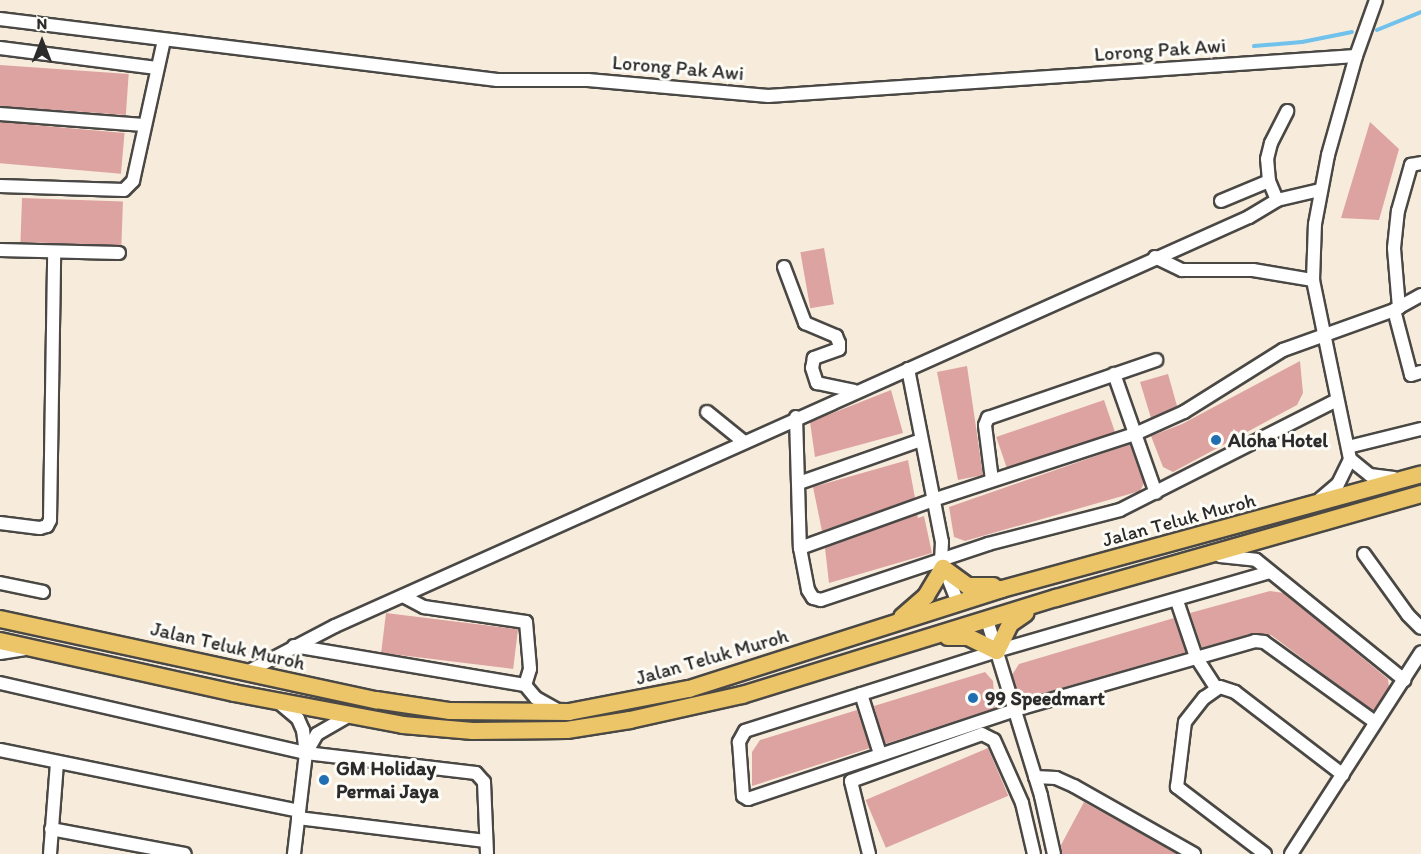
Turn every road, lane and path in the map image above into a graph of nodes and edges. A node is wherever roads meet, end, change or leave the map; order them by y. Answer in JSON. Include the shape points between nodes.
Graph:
{"nodes":[{"id":1,"x":1376,"y":0,"type":"edge"},
{"id":2,"x":0,"y":19,"type":"edge"},
{"id":3,"x":164,"y":40,"type":"junction"},
{"id":4,"x":0,"y":48,"type":"edge"},
{"id":5,"x":1356,"y":56,"type":"junction"},
{"id":6,"x":157,"y":68,"type":"junction"},
{"id":7,"x":1287,"y":111,"type":"dead end"},
{"id":8,"x":0,"y":114,"type":"edge"},
{"id":9,"x":144,"y":125,"type":"junction"},
{"id":10,"x":1421,"y":163,"type":"edge"},
{"id":11,"x":1269,"y":181,"type":"junction"},
{"id":12,"x":0,"y":186,"type":"edge"},
{"id":13,"x":1320,"y":190,"type":"junction"},
{"id":14,"x":1277,"y":200,"type":"junction"},
{"id":15,"x":1221,"y":201,"type":"dead end"},
{"id":16,"x":0,"y":250,"type":"edge"},
{"id":17,"x":54,"y":252,"type":"junction"},
{"id":18,"x":119,"y":253,"type":"dead end"},
{"id":19,"x":1155,"y":257,"type":"junction"},
{"id":20,"x":784,"y":267,"type":"dead end"},
{"id":21,"x":1312,"y":280,"type":"junction"},
{"id":22,"x":1421,"y":295,"type":"edge"},
{"id":23,"x":1396,"y":309,"type":"junction"},
{"id":24,"x":1323,"y":335,"type":"junction"},
{"id":25,"x":1156,"y":360,"type":"dead end"},
{"id":26,"x":908,"y":369,"type":"junction"},
{"id":27,"x":1421,"y":372,"type":"edge"},
{"id":28,"x":1114,"y":374,"type":"junction"},
{"id":29,"x":855,"y":392,"type":"junction"},
{"id":30,"x":1337,"y":400,"type":"junction"},
{"id":31,"x":707,"y":412,"type":"dead end"},
{"id":32,"x":796,"y":417,"type":"junction"},
{"id":33,"x":1421,"y":429,"type":"edge"},
{"id":34,"x":1135,"y":434,"type":"junction"},
{"id":35,"x":921,"y":440,"type":"junction"},
{"id":36,"x":744,"y":442,"type":"junction"},
{"id":37,"x":1349,"y":453,"type":"junction"},
{"id":38,"x":1414,"y":476,"type":"edge"},
{"id":39,"x":992,"y":480,"type":"junction"},
{"id":40,"x":800,"y":483,"type":"junction"},
{"id":41,"x":1156,"y":494,"type":"junction"},
{"id":42,"x":1421,"y":494,"type":"edge"},
{"id":43,"x":933,"y":500,"type":"junction"},
{"id":44,"x":1303,"y":509,"type":"junction"},
{"id":45,"x":0,"y":523,"type":"edge"},
{"id":46,"x":1279,"y":533,"type":"junction"},
{"id":47,"x":800,"y":549,"type":"junction"},
{"id":48,"x":1364,"y":554,"type":"dead end"},
{"id":49,"x":1199,"y":557,"type":"junction"},
{"id":50,"x":1256,"y":560,"type":"junction"},
{"id":51,"x":942,"y":564,"type":"junction"},
{"id":52,"x":1270,"y":572,"type":"junction"},
{"id":53,"x":0,"y":583,"type":"edge"},
{"id":54,"x":1020,"y":584,"type":"junction"},
{"id":55,"x":1002,"y":589,"type":"junction"},
{"id":56,"x":43,"y":592,"type":"dead end"},
{"id":57,"x":403,"y":596,"type":"junction"},
{"id":58,"x":1056,"y":598,"type":"junction"},
{"id":59,"x":1176,"y":601,"type":"junction"},
{"id":60,"x":958,"y":603,"type":"junction"},
{"id":61,"x":0,"y":619,"type":"edge"},
{"id":62,"x":987,"y":620,"type":"junction"},
{"id":63,"x":889,"y":626,"type":"junction"},
{"id":64,"x":1421,"y":628,"type":"edge"},
{"id":65,"x":946,"y":633,"type":"junction"},
{"id":66,"x":0,"y":641,"type":"edge"},
{"id":67,"x":922,"y":641,"type":"junction"},
{"id":68,"x":294,"y":646,"type":"junction"},
{"id":69,"x":31,"y":648,"type":"junction"},
{"id":70,"x":997,"y":651,"type":"junction"},
{"id":71,"x":1421,"y":652,"type":"edge"},
{"id":72,"x":0,"y":653,"type":"edge"},
{"id":73,"x":1196,"y":657,"type":"junction"},
{"id":74,"x":247,"y":672,"type":"junction"},
{"id":75,"x":1404,"y":680,"type":"junction"},
{"id":76,"x":0,"y":683,"type":"edge"},
{"id":77,"x":525,"y":685,"type":"junction"},
{"id":78,"x":1216,"y":688,"type":"junction"},
{"id":79,"x":861,"y":694,"type":"junction"},
{"id":80,"x":277,"y":701,"type":"junction"},
{"id":81,"x":1015,"y":710,"type":"junction"},
{"id":82,"x":569,"y":712,"type":"junction"},
{"id":83,"x":350,"y":716,"type":"junction"},
{"id":84,"x":1375,"y":722,"type":"junction"},
{"id":85,"x":0,"y":750,"type":"edge"},
{"id":86,"x":306,"y":753,"type":"junction"},
{"id":87,"x":880,"y":754,"type":"junction"},
{"id":88,"x":57,"y":762,"type":"junction"},
{"id":89,"x":1342,"y":775,"type":"junction"},
{"id":90,"x":1035,"y":777,"type":"junction"},
{"id":91,"x":298,"y":815,"type":"junction"},
{"id":92,"x":51,"y":829,"type":"junction"},
{"id":93,"x":486,"y":841,"type":"junction"},
{"id":94,"x":170,"y":853,"type":"edge"},
{"id":95,"x":50,"y":854,"type":"edge"},
{"id":96,"x":184,"y":854,"type":"edge"},
{"id":97,"x":294,"y":854,"type":"edge"},
{"id":98,"x":487,"y":854,"type":"edge"},
{"id":99,"x":869,"y":854,"type":"edge"},
{"id":100,"x":1034,"y":854,"type":"edge"},
{"id":101,"x":1054,"y":854,"type":"edge"},
{"id":102,"x":1194,"y":854,"type":"edge"},
{"id":103,"x":1264,"y":854,"type":"edge"},
{"id":104,"x":1291,"y":854,"type":"edge"}],
"edges":[{"from":1,"to":5,"type":"street"},
{"from":2,"to":3,"type":"street","name":"Lorong Pak Awi"},
{"from":3,"to":5,"type":"street","name":"Lorong Pak Awi","via":[[497,80],[588,80],[768,96]]},
{"from":3,"to":6,"type":"street"},
{"from":4,"to":6,"type":"street"},
{"from":5,"to":13,"type":"street"},
{"from":6,"to":9,"type":"street"},
{"from":7,"to":11,"type":"street","via":[[1270,143]]},
{"from":8,"to":9,"type":"street"},
{"from":9,"to":12,"type":"street","via":[[133,181],[124,190]]},
{"from":10,"to":23,"type":"street","via":[[1414,163],[1409,169],[1398,211],[1394,248]]},
{"from":11,"to":14,"type":"street"},
{"from":11,"to":15,"type":"street"},
{"from":13,"to":14,"type":"street"},
{"from":13,"to":21,"type":"street"},
{"from":14,"to":19,"type":"street","via":[[1249,217]]},
{"from":16,"to":17,"type":"street"},
{"from":17,"to":18,"type":"street"},
{"from":17,"to":45,"type":"street","via":[[50,520],[40,528]]},
{"from":19,"to":21,"type":"street","via":[[1182,270],[1253,270]]},
{"from":19,"to":26,"type":"street"},
{"from":20,"to":29,"type":"street","via":[[805,323],[836,336],[839,343],[839,349],[814,358],[812,368],[817,382]]},
{"from":21,"to":24,"type":"street"},
{"from":22,"to":23,"type":"street"},
{"from":23,"to":24,"type":"street"},
{"from":23,"to":27,"type":"street","via":[[1411,375]]},
{"from":24,"to":30,"type":"street"},
{"from":24,"to":34,"type":"street","via":[[1283,350],[1184,412]]},
{"from":25,"to":28,"type":"street"},
{"from":26,"to":29,"type":"street"},
{"from":26,"to":35,"type":"street"},
{"from":28,"to":34,"type":"street"},
{"from":28,"to":39,"type":"street","via":[[988,418],[985,425]]},
{"from":29,"to":32,"type":"street"},
{"from":30,"to":37,"type":"street"},
{"from":30,"to":41,"type":"street"},
{"from":31,"to":36,"type":"street"},
{"from":32,"to":36,"type":"street"},
{"from":32,"to":40,"type":"street"},
{"from":33,"to":37,"type":"street"},
{"from":34,"to":39,"type":"street"},
{"from":34,"to":41,"type":"street"},
{"from":35,"to":40,"type":"street"},
{"from":35,"to":43,"type":"street"},
{"from":36,"to":57,"type":"street"},
{"from":37,"to":38,"type":"street","via":[[1370,475]]},
{"from":37,"to":44,"type":"street","via":[[1338,484]]},
{"from":38,"to":44,"type":"main road","name":"Jalan Teluk Muroh"},
{"from":39,"to":43,"type":"street"},
{"from":40,"to":47,"type":"street"},
{"from":41,"to":51,"type":"street","via":[[1120,510],[988,544]]},
{"from":42,"to":46,"type":"main road","name":"Jalan Teluk Muroh"},
{"from":43,"to":47,"type":"street"},
{"from":43,"to":51,"type":"street","via":[[942,542]]},
{"from":44,"to":54,"type":"main road","name":"Jalan Teluk Muroh"},
{"from":46,"to":49,"type":"main road","name":"Jalan Teluk Muroh"},
{"from":46,"to":50,"type":"street","via":[[1262,546]]},
{"from":47,"to":51,"type":"street","via":[[808,590],[813,598],[821,600]]},
{"from":48,"to":64,"type":"street"},
{"from":49,"to":50,"type":"street","via":[[1233,555]]},
{"from":49,"to":58,"type":"main road","name":"Jalan Teluk Muroh"},
{"from":50,"to":52,"type":"street"},
{"from":51,"to":54,"type":"main road","via":[[968,586]]},
{"from":51,"to":60,"type":"street"},
{"from":51,"to":63,"type":"main road","via":[[926,596]]},
{"from":52,"to":59,"type":"street"},
{"from":52,"to":75,"type":"street"},
{"from":53,"to":56,"type":"street"},
{"from":54,"to":55,"type":"main road","name":"Jalan Teluk Muroh"},
{"from":55,"to":60,"type":"main road","name":"Jalan Teluk Muroh"},
{"from":55,"to":62,"type":"main road"},
{"from":57,"to":68,"type":"street"},
{"from":57,"to":77,"type":"street","via":[[424,607],[526,622],[530,669]]},
{"from":58,"to":62,"type":"main road","name":"Jalan Teluk Muroh"},
{"from":58,"to":70,"type":"main road","via":[[1016,618],[1005,631]]},
{"from":59,"to":70,"type":"street"},
{"from":59,"to":73,"type":"street"},
{"from":60,"to":62,"type":"main road"},
{"from":60,"to":63,"type":"main road","name":"Jalan Teluk Muroh"},
{"from":60,"to":65,"type":"main road","via":[[954,624]]},
{"from":61,"to":74,"type":"main road","name":"Jalan Teluk Muroh"},
{"from":62,"to":65,"type":"main road","name":"Jalan Teluk Muroh"},
{"from":62,"to":70,"type":"street"},
{"from":63,"to":82,"type":"main road","name":"Jalan Teluk Muroh","via":[[689,689]]},
{"from":65,"to":67,"type":"main road","name":"Jalan Teluk Muroh"},
{"from":66,"to":69,"type":"main road","name":"Jalan Teluk Muroh"},
{"from":67,"to":70,"type":"main road","via":[[968,637]]},
{"from":67,"to":83,"type":"main road","name":"Jalan Teluk Muroh","via":[[685,709],[567,730],[473,731]]},
{"from":68,"to":74,"type":"street"},
{"from":68,"to":77,"type":"street"},
{"from":69,"to":72,"type":"street"},
{"from":69,"to":80,"type":"main road","name":"Jalan Teluk Muroh"},
{"from":70,"to":79,"type":"street"},
{"from":70,"to":81,"type":"street"},
{"from":71,"to":75,"type":"street"},
{"from":73,"to":78,"type":"street"},
{"from":73,"to":81,"type":"street"},
{"from":73,"to":84,"type":"street","via":[[1264,642]]},
{"from":74,"to":82,"type":"main road","name":"Jalan Teluk Muroh","via":[[450,711]]},
{"from":75,"to":84,"type":"street"},
{"from":76,"to":86,"type":"street"},
{"from":77,"to":82,"type":"street","via":[[544,704]]},
{"from":78,"to":89,"type":"street","via":[[1228,689],[1250,700]]},
{"from":78,"to":103,"type":"street","via":[[1185,722],[1176,778],[1183,795]]},
{"from":79,"to":87,"type":"street"},
{"from":79,"to":87,"type":"street","via":[[740,735],[743,796],[748,799]]},
{"from":80,"to":83,"type":"main road","name":"Jalan Teluk Muroh"},
{"from":80,"to":86,"type":"street","via":[[298,719]]},
{"from":81,"to":87,"type":"street"},
{"from":81,"to":90,"type":"street"},
{"from":83,"to":86,"type":"street","via":[[317,734]]},
{"from":84,"to":89,"type":"street"},
{"from":85,"to":88,"type":"street"},
{"from":86,"to":91,"type":"street"},
{"from":86,"to":93,"type":"street","via":[[476,773],[484,783]]},
{"from":88,"to":91,"type":"street"},
{"from":88,"to":92,"type":"street"},
{"from":89,"to":104,"type":"street"},
{"from":90,"to":101,"type":"street"},
{"from":90,"to":102,"type":"street","via":[[1056,778],[1074,786]]},
{"from":91,"to":93,"type":"street"},
{"from":91,"to":97,"type":"street"},
{"from":92,"to":94,"type":"street"},
{"from":92,"to":95,"type":"street"},
{"from":93,"to":98,"type":"street"},
{"from":94,"to":96,"type":"street"},
{"from":99,"to":100,"type":"street","via":[[851,781],[982,734],[994,740],[1022,803]]}]}
